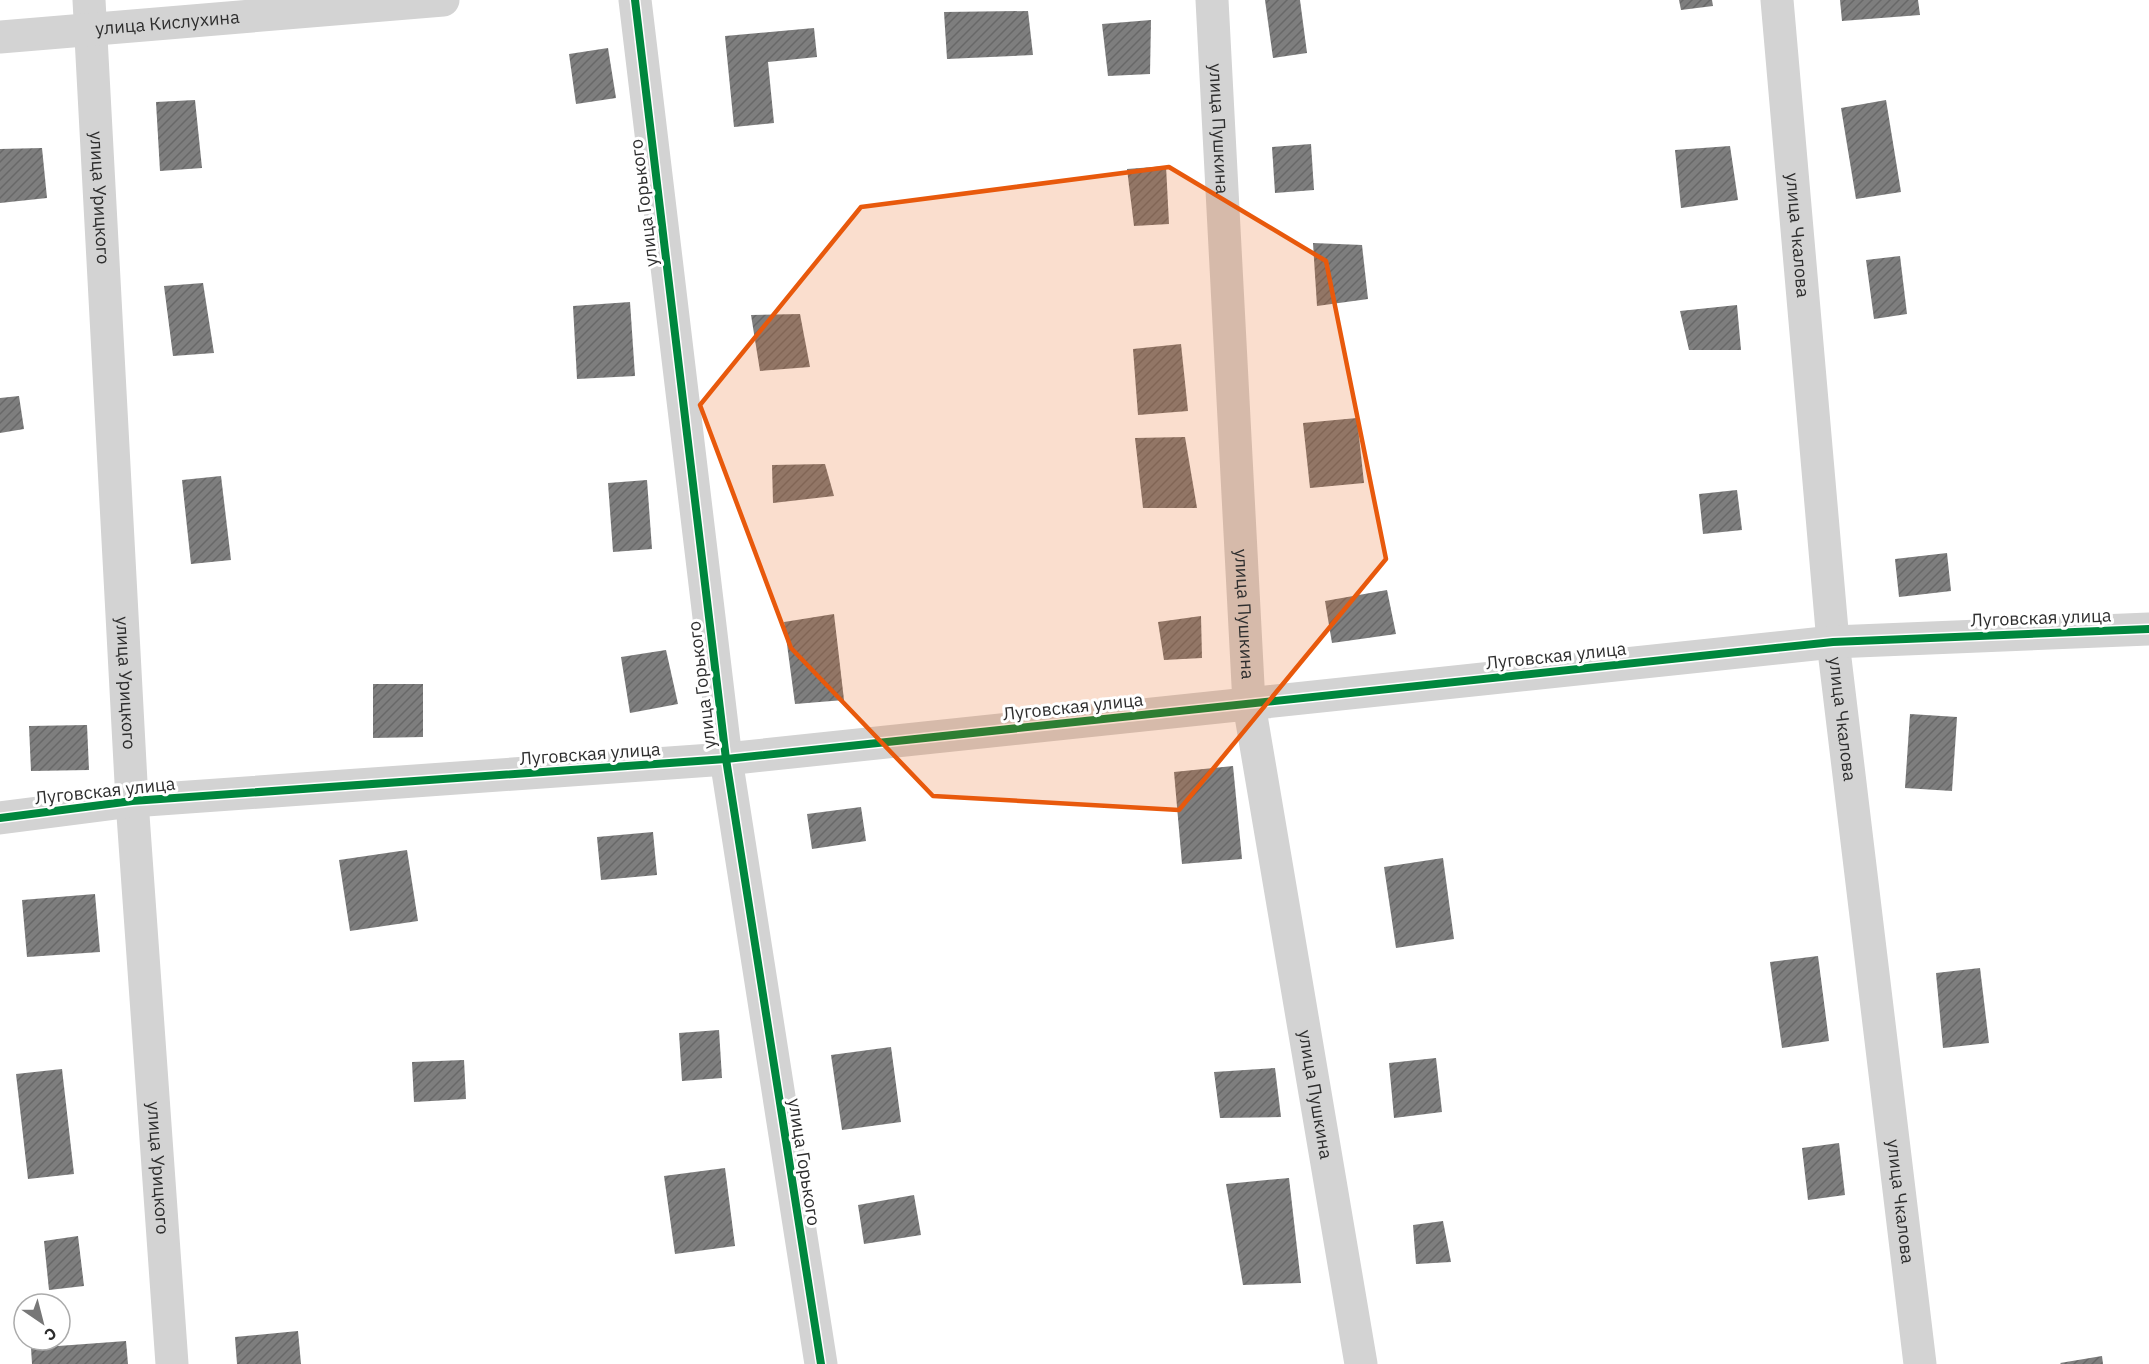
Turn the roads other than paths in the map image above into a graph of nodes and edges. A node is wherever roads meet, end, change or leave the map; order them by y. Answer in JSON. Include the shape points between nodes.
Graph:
{"nodes":[{"id":1,"x":443,"y":0,"type":"edge"},
{"id":2,"x":635,"y":0,"type":"edge"},
{"id":3,"x":1212,"y":0,"type":"edge"},
{"id":4,"x":1777,"y":0,"type":"edge"},
{"id":5,"x":88,"y":14,"type":"edge"},
{"id":6,"x":0,"y":37,"type":"edge"},
{"id":7,"x":2149,"y":629,"type":"edge"},
{"id":8,"x":1833,"y":642,"type":"junction"},
{"id":9,"x":1249,"y":704,"type":"junction"},
{"id":10,"x":726,"y":759,"type":"junction"},
{"id":11,"x":132,"y":801,"type":"junction"},
{"id":12,"x":0,"y":818,"type":"edge"},
{"id":13,"x":172,"y":1364,"type":"edge"},
{"id":14,"x":821,"y":1364,"type":"edge"},
{"id":15,"x":1361,"y":1364,"type":"edge"},
{"id":16,"x":1920,"y":1364,"type":"edge"}],
"edges":[{"from":1,"to":5,"type":"street","name":"улица Кислухина"},
{"from":2,"to":10,"type":"street","name":"улица Горького"},
{"from":3,"to":9,"type":"street","name":"улица Пушкина"},
{"from":4,"to":8,"type":"street","name":"улица Чкалова"},
{"from":5,"to":6,"type":"street","name":"улица Кислухина"},
{"from":5,"to":11,"type":"street","name":"улица Урицкого"},
{"from":7,"to":8,"type":"street","name":"Луговская улица"},
{"from":8,"to":9,"type":"street","name":"Луговская улица"},
{"from":8,"to":16,"type":"street","name":"улица Чкалова"},
{"from":9,"to":10,"type":"street","name":"Луговская улица"},
{"from":9,"to":15,"type":"street","name":"улица Пушкина"},
{"from":10,"to":11,"type":"street","name":"Луговская улица"},
{"from":10,"to":14,"type":"street","name":"улица Горького"},
{"from":11,"to":12,"type":"street","name":"Луговская улица"},
{"from":11,"to":13,"type":"street","name":"улица Урицкого"}]}
